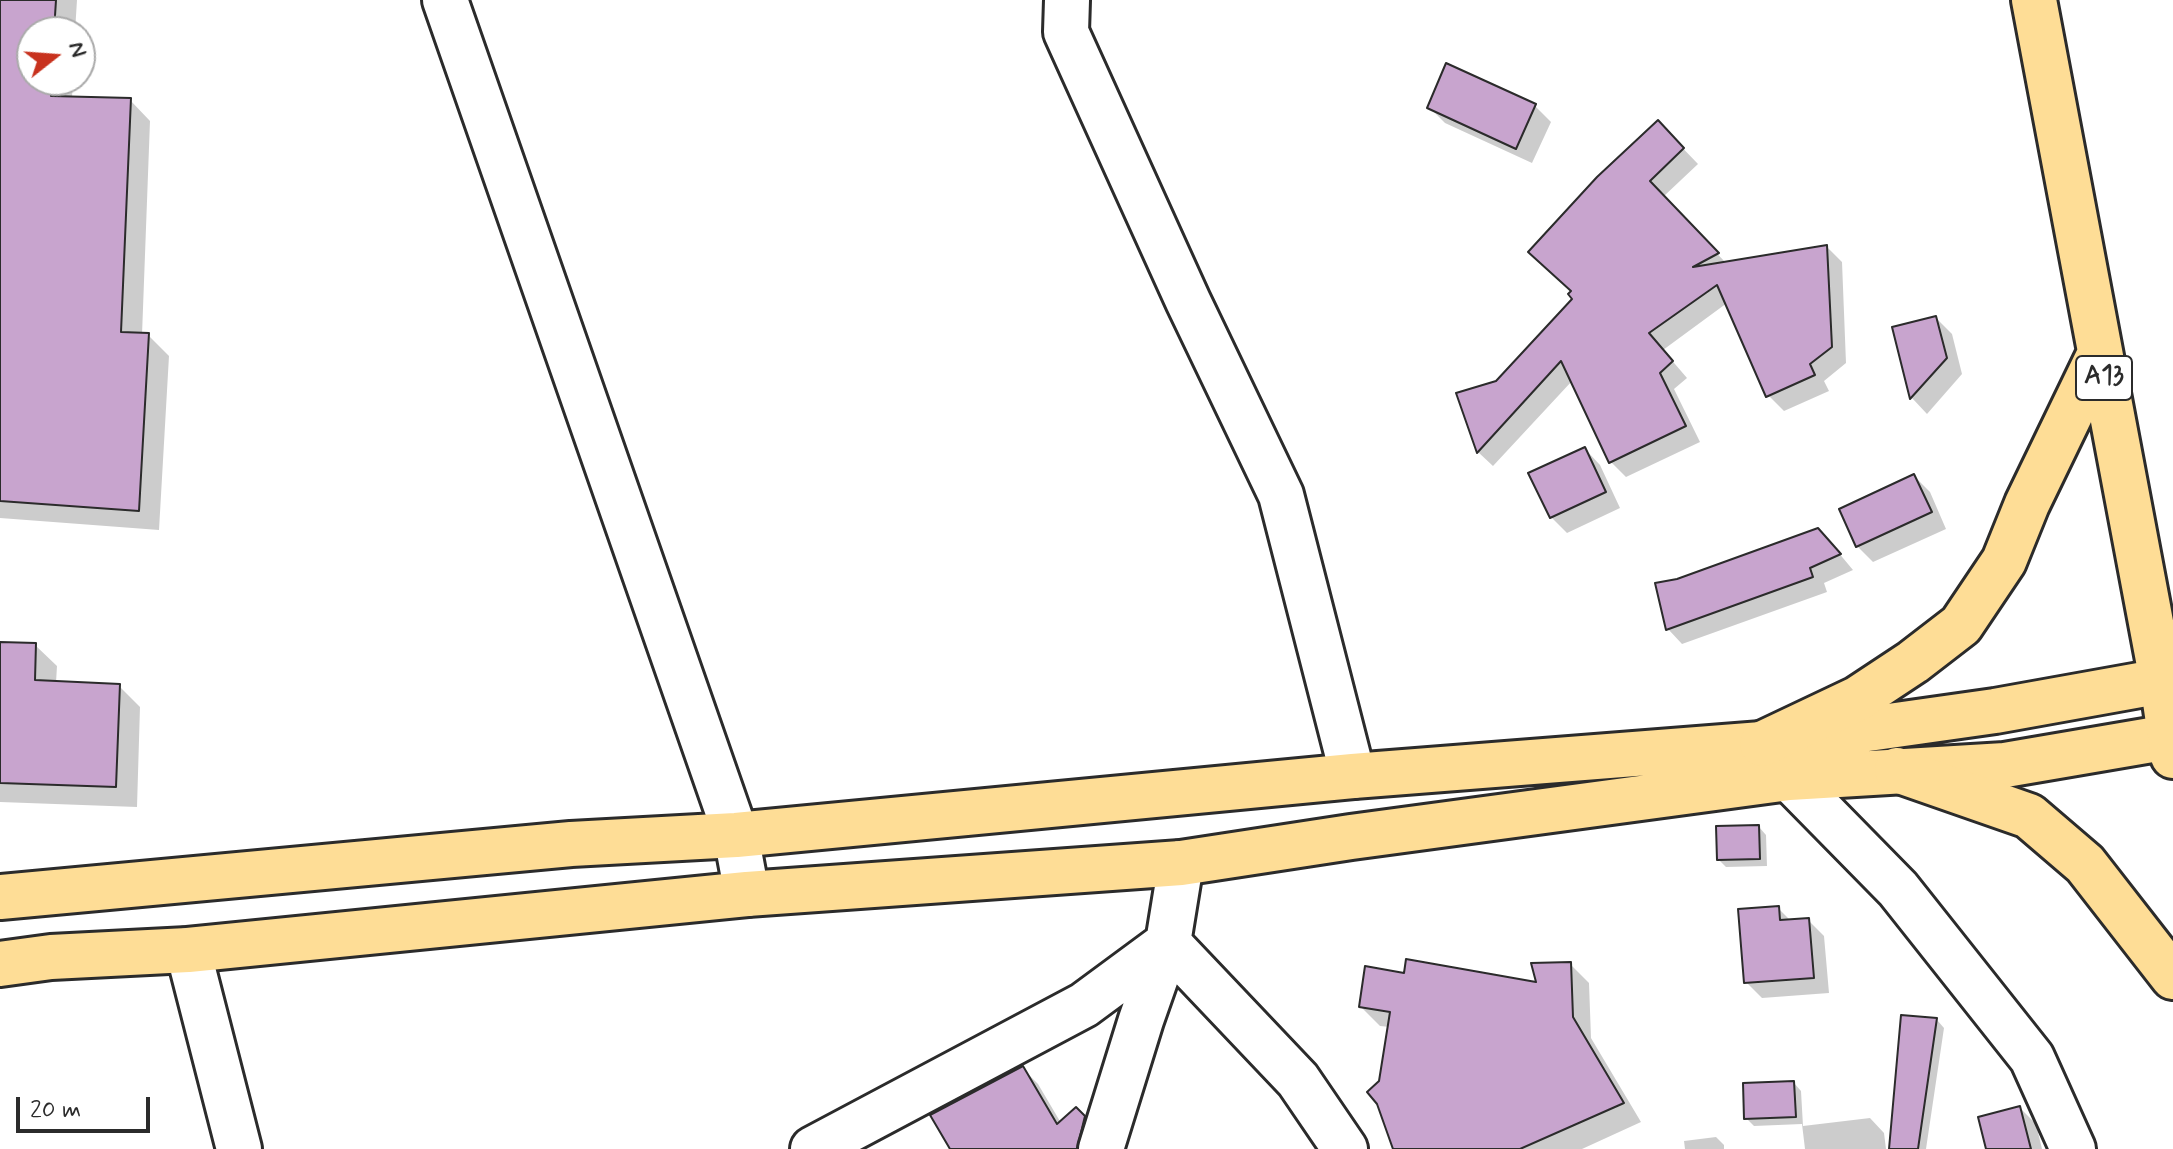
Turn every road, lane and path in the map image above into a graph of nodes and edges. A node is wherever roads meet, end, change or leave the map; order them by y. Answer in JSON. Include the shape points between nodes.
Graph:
{"nodes":[{"id":1,"x":445,"y":0,"type":"edge"},
{"id":2,"x":2034,"y":0,"type":"edge"},
{"id":3,"x":1060,"y":11,"type":"edge"},
{"id":4,"x":2100,"y":353,"type":"junction"},
{"id":5,"x":2162,"y":681,"type":"junction"},
{"id":6,"x":1762,"y":744,"type":"junction"},
{"id":7,"x":2171,"y":747,"type":"edge"},
{"id":8,"x":1897,"y":770,"type":"junction"},
{"id":9,"x":1353,"y":776,"type":"junction"},
{"id":10,"x":1789,"y":778,"type":"junction"},
{"id":11,"x":736,"y":835,"type":"junction"},
{"id":12,"x":1181,"y":863,"type":"junction"},
{"id":13,"x":747,"y":894,"type":"junction"},
{"id":14,"x":0,"y":897,"type":"edge"},
{"id":15,"x":1168,"y":943,"type":"junction"},
{"id":16,"x":188,"y":950,"type":"junction"},
{"id":17,"x":0,"y":964,"type":"edge"},
{"id":18,"x":2173,"y":977,"type":"edge"},
{"id":19,"x":1341,"y":1148,"type":"edge"},
{"id":20,"x":239,"y":1149,"type":"edge"},
{"id":21,"x":813,"y":1149,"type":"edge"},
{"id":22,"x":1101,"y":1149,"type":"edge"},
{"id":23,"x":2073,"y":1149,"type":"edge"}],
"edges":[{"from":1,"to":11,"type":"street"},
{"from":2,"to":4,"type":"main road","number":"A13"},
{"from":3,"to":9,"type":"street","via":[[1188,301],[1281,495]]},
{"from":4,"to":5,"type":"main road","number":"A13"},
{"from":4,"to":6,"type":"main road","via":[[2004,561],[1961,625],[1857,699]]},
{"from":5,"to":6,"type":"main road"},
{"from":5,"to":7,"type":"main road","number":"A13"},
{"from":6,"to":9,"type":"main road"},
{"from":7,"to":8,"type":"main road","via":[[2005,765]]},
{"from":8,"to":10,"type":"main road"},
{"from":8,"to":18,"type":"main road","via":[[2029,816],[2085,864]]},
{"from":9,"to":11,"type":"main road"},
{"from":10,"to":12,"type":"main road"},
{"from":10,"to":23,"type":"street","via":[[1898,889],[2032,1058]]},
{"from":11,"to":13,"type":"street"},
{"from":11,"to":14,"type":"main road","via":[[571,844]]},
{"from":12,"to":13,"type":"main road"},
{"from":12,"to":15,"type":"street"},
{"from":13,"to":16,"type":"main road"},
{"from":15,"to":19,"type":"street","via":[[1298,1080]]},
{"from":15,"to":21,"type":"street","via":[[1084,1005]]},
{"from":15,"to":22,"type":"street"},
{"from":16,"to":17,"type":"main road"},
{"from":16,"to":20,"type":"street"}]}
